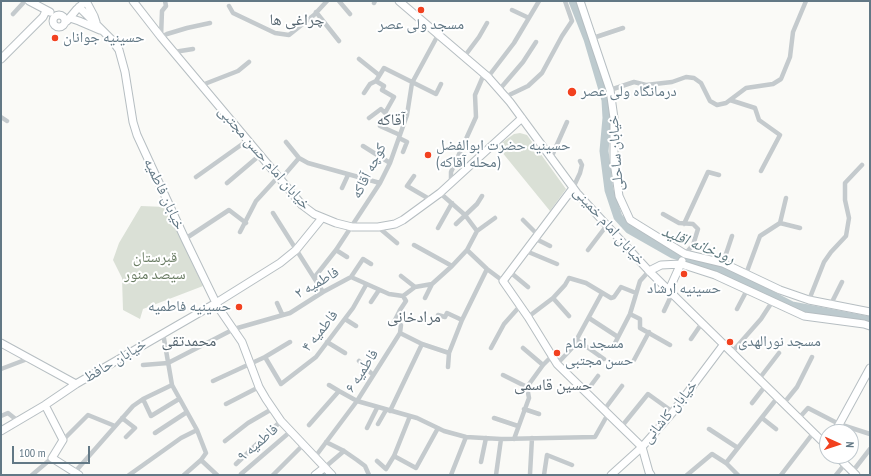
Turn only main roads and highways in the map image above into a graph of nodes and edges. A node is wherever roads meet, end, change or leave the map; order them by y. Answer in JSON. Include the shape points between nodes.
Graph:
{"nodes":[{"id":1,"x":28,"y":1,"type":"edge"},
{"id":2,"x":133,"y":1,"type":"edge"},
{"id":3,"x":399,"y":1,"type":"edge"},
{"id":4,"x":580,"y":1,"type":"edge"},
{"id":5,"x":82,"y":4,"type":"edge"},
{"id":6,"x":44,"y":14,"type":"junction"},
{"id":7,"x":58,"y":15,"type":"junction"},
{"id":8,"x":67,"y":21,"type":"junction"},
{"id":9,"x":53,"y":23,"type":"junction"},
{"id":10,"x":104,"y":32,"type":"junction"},
{"id":11,"x":1,"y":59,"type":"edge"},
{"id":12,"x":522,"y":118,"type":"junction"},
{"id":13,"x":573,"y":188,"type":"junction"},
{"id":14,"x":322,"y":218,"type":"junction"},
{"id":15,"x":683,"y":259,"type":"junction"},
{"id":16,"x":649,"y":272,"type":"junction"},
{"id":17,"x":671,"y":292,"type":"junction"},
{"id":18,"x":216,"y":303,"type":"junction"},
{"id":19,"x":870,"y":312,"type":"edge"},
{"id":20,"x":870,"y":326,"type":"edge"},
{"id":21,"x":1,"y":343,"type":"edge"},
{"id":22,"x":724,"y":344,"type":"junction"},
{"id":23,"x":4,"y":347,"type":"edge"},
{"id":24,"x":870,"y":368,"type":"edge"},
{"id":25,"x":76,"y":384,"type":"junction"},
{"id":26,"x":45,"y":405,"type":"junction"},
{"id":27,"x":839,"y":424,"type":"edge"},
{"id":28,"x":1,"y":431,"type":"edge"},
{"id":29,"x":819,"y":437,"type":"edge"},
{"id":30,"x":642,"y":447,"type":"junction"},
{"id":31,"x":845,"y":464,"type":"edge"},
{"id":32,"x":324,"y":468,"type":"junction"},
{"id":33,"x":854,"y":473,"type":"edge"},
{"id":34,"x":77,"y":474,"type":"edge"},
{"id":35,"x":315,"y":475,"type":"edge"},
{"id":36,"x":332,"y":475,"type":"edge"},
{"id":37,"x":611,"y":475,"type":"edge"},
{"id":38,"x":651,"y":475,"type":"edge"}],
"edges":[{"from":1,"to":6,"type":"main road"},
{"from":2,"to":14,"type":"main road","name":"خیابان امام حسن مجتبی","via":[[279,179],[302,205]]},
{"from":3,"to":12,"type":"main road","name":"خیابان امام خمینی","via":[[486,75]]},
{"from":4,"to":15,"type":"main road","name":"خیابان ساحلی","via":[[610,90],[614,118],[614,162],[619,196],[630,220]]},
{"from":5,"to":7,"type":"main road"},
{"from":5,"to":8,"type":"main road"},
{"from":5,"to":10,"type":"main road","name":"خیابان فاطمیه"},
{"from":6,"to":7,"type":"main road"},
{"from":6,"to":9,"type":"main road"},
{"from":6,"to":11,"type":"main road"},
{"from":7,"to":8,"type":"main road"},
{"from":7,"to":9,"type":"main road","via":[[54,17]]},
{"from":8,"to":9,"type":"main road","via":[[58,27]]},
{"from":8,"to":10,"type":"main road","via":[[79,21]]},
{"from":10,"to":18,"type":"main road","name":"خیابان فاطمیه","via":[[119,50],[135,130]]},
{"from":12,"to":13,"type":"main road","name":"خیابان امام خمینی"},
{"from":12,"to":14,"type":"main road","name":"خیابان امام حسن مجتبی","via":[[440,193],[395,224],[352,227]]},
{"from":13,"to":16,"type":"main road","name":"خیابان امام خمینی"},
{"from":13,"to":30,"type":"main road","via":[[503,282],[557,364]]},
{"from":14,"to":18,"type":"main road","name":"خیابان حافظ","via":[[296,250],[280,263]]},
{"from":15,"to":16,"type":"main road","via":[[661,265]]},
{"from":15,"to":17,"type":"main road"},
{"from":15,"to":19,"type":"main road","name":"خیابان ساحلی","via":[[723,263],[780,290],[809,300]]},
{"from":15,"to":20,"type":"main road","name":"خیابان ساحلی","via":[[804,316]]},
{"from":16,"to":17,"type":"main road","name":"خیابان امام خمینی"},
{"from":17,"to":22,"type":"main road","name":"خیابان امام خمینی"},
{"from":18,"to":25,"type":"main road","name":"خیابان حافظ"},
{"from":18,"to":32,"type":"main road","name":"خیابان فاطمیه","via":[[242,342],[259,387],[272,409]]},
{"from":21,"to":23,"type":"main road"},
{"from":22,"to":29,"type":"main road","name":"خیابان امام خمینی"},
{"from":22,"to":30,"type":"main road","name":"خیابان کاشانی","via":[[673,412]]},
{"from":23,"to":25,"type":"main road","via":[[30,358]]},
{"from":24,"to":27,"type":"main road"},
{"from":25,"to":26,"type":"main road","name":"خیابان حافظ"},
{"from":26,"to":28,"type":"main road","name":"خیابان حافظ"},
{"from":26,"to":34,"type":"main road","via":[[63,440],[52,458]]},
{"from":30,"to":37,"type":"main road","name":"خیابان کاشانی"},
{"from":30,"to":38,"type":"main road"},
{"from":31,"to":33,"type":"main road"},
{"from":32,"to":35,"type":"main road"},
{"from":32,"to":36,"type":"main road","name":"خیابان فاطمیه"}]}
